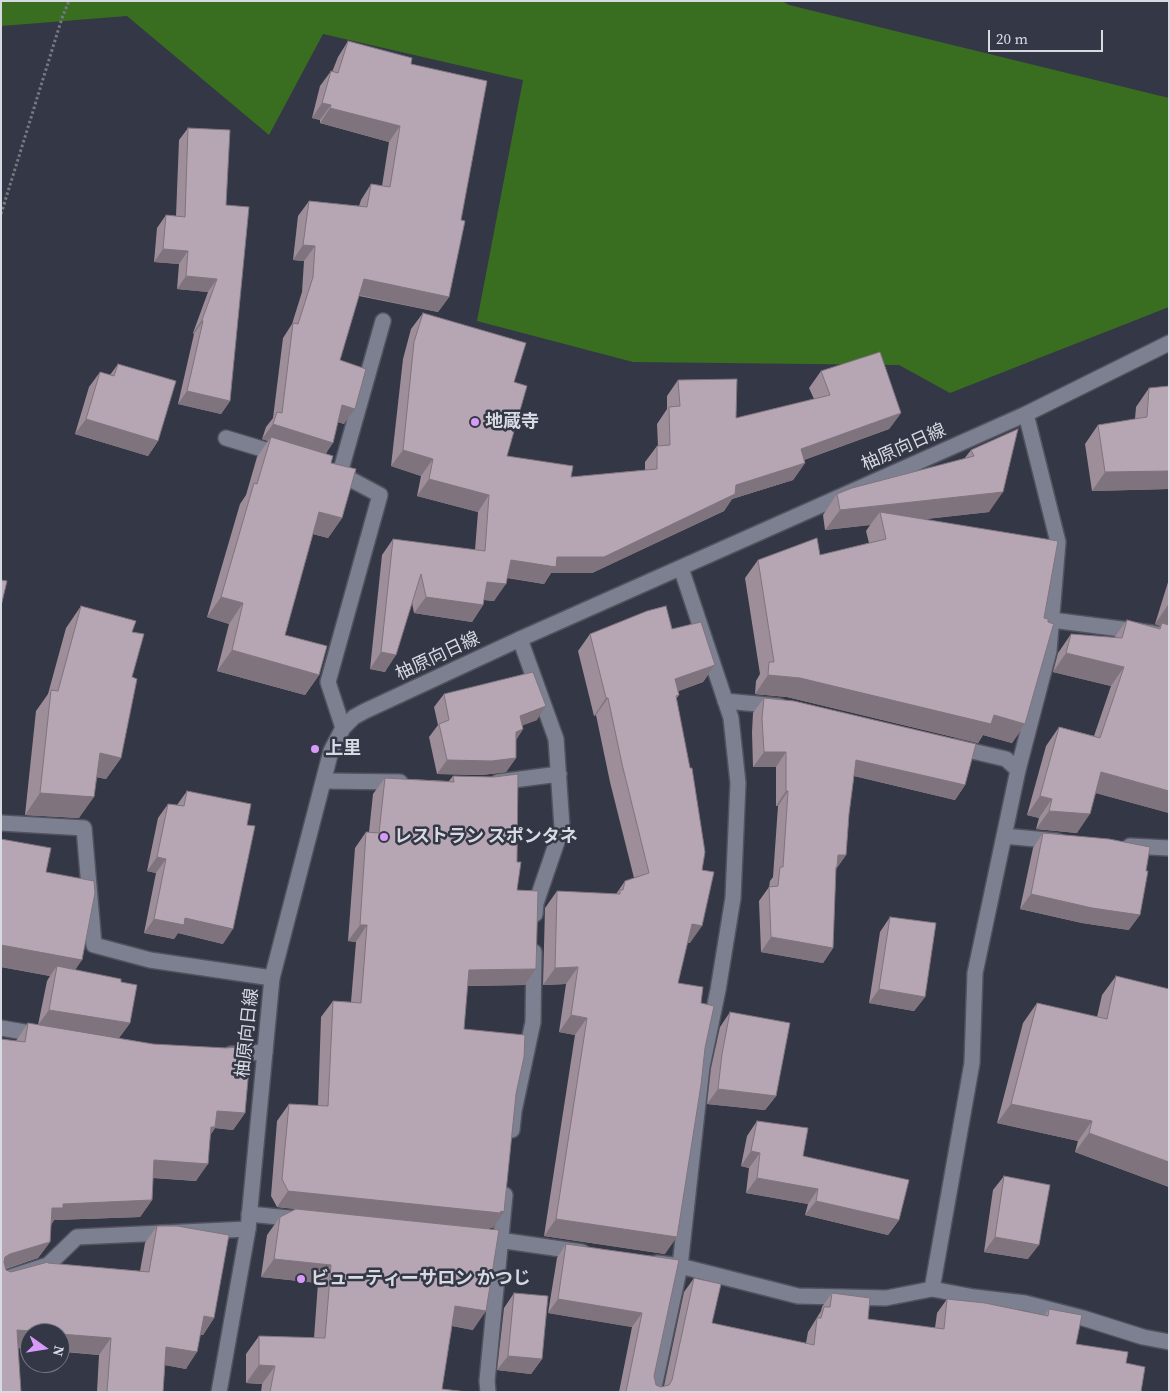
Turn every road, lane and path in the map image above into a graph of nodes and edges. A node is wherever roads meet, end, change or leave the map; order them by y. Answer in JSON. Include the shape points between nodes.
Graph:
{"nodes":[{"id":1,"x":69,"y":1,"type":"edge"},
{"id":2,"x":1,"y":214,"type":"edge"},
{"id":3,"x":383,"y":322,"type":"dead end"},
{"id":4,"x":1169,"y":343,"type":"edge"},
{"id":5,"x":1026,"y":414,"type":"junction"},
{"id":6,"x":226,"y":438,"type":"dead end"},
{"id":7,"x":293,"y":458,"type":"edge"},
{"id":8,"x":321,"y":467,"type":"edge"},
{"id":9,"x":340,"y":473,"type":"junction"},
{"id":10,"x":681,"y":568,"type":"junction"},
{"id":11,"x":1052,"y":620,"type":"junction"},
{"id":12,"x":1169,"y":637,"type":"edge"},
{"id":13,"x":520,"y":639,"type":"junction"},
{"id":14,"x":725,"y":701,"type":"junction"},
{"id":15,"x":794,"y":708,"type":"edge"},
{"id":16,"x":343,"y":728,"type":"junction"},
{"id":17,"x":939,"y":743,"type":"edge"},
{"id":18,"x":1018,"y":770,"type":"junction"},
{"id":19,"x":559,"y":774,"type":"junction"},
{"id":20,"x":324,"y":781,"type":"junction"},
{"id":21,"x":413,"y":783,"type":"edge"},
{"id":22,"x":483,"y":784,"type":"edge"},
{"id":23,"x":1,"y":823,"type":"edge"},
{"id":24,"x":1004,"y":836,"type":"junction"},
{"id":25,"x":1069,"y":842,"type":"edge"},
{"id":26,"x":1115,"y":846,"type":"edge"},
{"id":27,"x":1169,"y":848,"type":"edge"},
{"id":28,"x":272,"y":978,"type":"junction"},
{"id":29,"x":1,"y":1028,"type":"edge"},
{"id":30,"x":55,"y":1037,"type":"edge"},
{"id":31,"x":264,"y":1052,"type":"junction"},
{"id":32,"x":215,"y":1055,"type":"edge"},
{"id":33,"x":511,"y":1141,"type":"edge"},
{"id":34,"x":507,"y":1180,"type":"edge"},
{"id":35,"x":317,"y":1221,"type":"edge"},
{"id":36,"x":249,"y":1222,"type":"junction"},
{"id":37,"x":462,"y":1236,"type":"edge"},
{"id":38,"x":500,"y":1240,"type":"junction"},
{"id":39,"x":595,"y":1254,"type":"edge"},
{"id":40,"x":642,"y":1261,"type":"edge"},
{"id":41,"x":680,"y":1266,"type":"junction"},
{"id":42,"x":1,"y":1280,"type":"edge"},
{"id":43,"x":932,"y":1289,"type":"junction"},
{"id":44,"x":1169,"y":1342,"type":"edge"},
{"id":45,"x":219,"y":1392,"type":"edge"},
{"id":46,"x":488,"y":1392,"type":"edge"},
{"id":47,"x":653,"y":1392,"type":"edge"}],
"edges":[{"from":1,"to":2,"type":"path"},
{"from":3,"to":9,"type":"main road"},
{"from":4,"to":5,"type":"main road","name":"柚原向日線"},
{"from":5,"to":10,"type":"main road","name":"柚原向日線"},
{"from":5,"to":11,"type":"main road","via":[[1058,542]]},
{"from":6,"to":7,"type":"main road"},
{"from":8,"to":9,"type":"main road"},
{"from":9,"to":16,"type":"main road","via":[[380,495],[328,682]]},
{"from":10,"to":13,"type":"main road","name":"柚原向日線"},
{"from":10,"to":14,"type":"main road"},
{"from":11,"to":12,"type":"main road","via":[[1152,632]]},
{"from":11,"to":18,"type":"main road","via":[[1049,651]]},
{"from":13,"to":16,"type":"main road","name":"柚原向日線","via":[[365,711]]},
{"from":13,"to":19,"type":"main road","via":[[556,739]]},
{"from":14,"to":15,"type":"main road"},
{"from":14,"to":41,"type":"main road","via":[[731,718],[738,783],[733,898],[702,1067]]},
{"from":16,"to":20,"type":"main road","name":"柚原向日線","via":[[331,751]]},
{"from":17,"to":18,"type":"main road","via":[[1006,759]]},
{"from":18,"to":24,"type":"main road"},
{"from":19,"to":22,"type":"main road"},
{"from":19,"to":33,"type":"main road","via":[[562,827],[536,903],[533,1022],[514,1111]]},
{"from":20,"to":21,"type":"main road"},
{"from":20,"to":28,"type":"main road","name":"柚原向日線"},
{"from":23,"to":28,"type":"main road","via":[[84,828],[94,945],[150,960]]},
{"from":24,"to":25,"type":"main road"},
{"from":24,"to":43,"type":"main road","via":[[975,973],[972,1063]]},
{"from":26,"to":27,"type":"main road"},
{"from":28,"to":31,"type":"main road","name":"柚原向日線"},
{"from":29,"to":30,"type":"main road"},
{"from":31,"to":32,"type":"main road"},
{"from":31,"to":36,"type":"main road","name":"柚原向日線"},
{"from":34,"to":38,"type":"main road"},
{"from":35,"to":36,"type":"main road"},
{"from":36,"to":42,"type":"main road","via":[[77,1237],[48,1265]]},
{"from":36,"to":45,"type":"main road","name":"柚原向日線"},
{"from":37,"to":38,"type":"main road"},
{"from":38,"to":39,"type":"main road"},
{"from":38,"to":46,"type":"main road"},
{"from":40,"to":41,"type":"main road"},
{"from":41,"to":43,"type":"main road","via":[[798,1296],[886,1298]]},
{"from":41,"to":47,"type":"main road"},
{"from":43,"to":44,"type":"main road","via":[[974,1298],[1025,1303]]}]}
